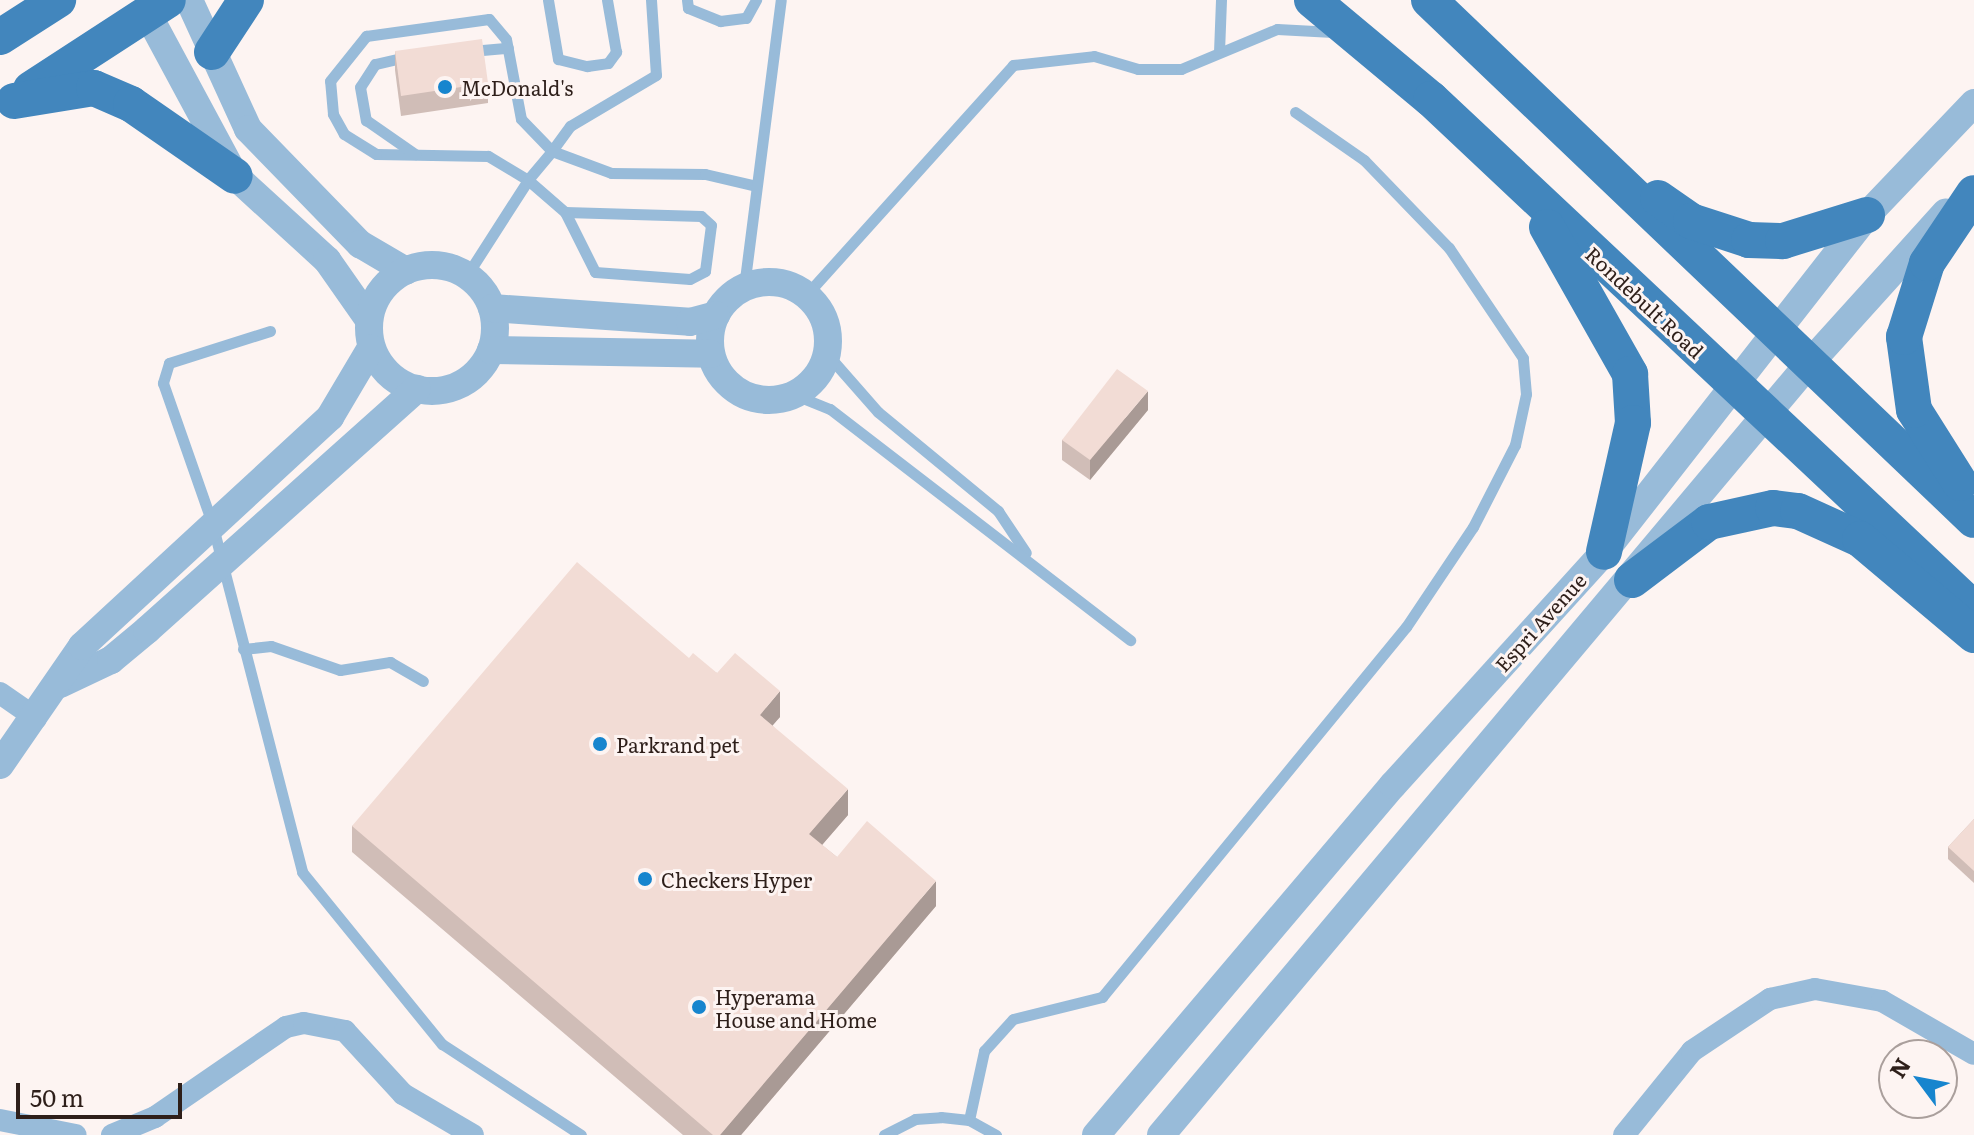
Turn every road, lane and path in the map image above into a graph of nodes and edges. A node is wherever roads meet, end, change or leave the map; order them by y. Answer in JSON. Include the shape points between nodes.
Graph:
{"nodes":[{"id":1,"x":58,"y":0,"type":"edge"},
{"id":2,"x":189,"y":0,"type":"edge"},
{"id":3,"x":246,"y":0,"type":"edge"},
{"id":4,"x":548,"y":0,"type":"edge"},
{"id":5,"x":607,"y":0,"type":"edge"},
{"id":6,"x":651,"y":0,"type":"edge"},
{"id":7,"x":687,"y":0,"type":"edge"},
{"id":8,"x":756,"y":0,"type":"edge"},
{"id":9,"x":781,"y":0,"type":"edge"},
{"id":10,"x":1221,"y":0,"type":"edge"},
{"id":11,"x":1312,"y":0,"type":"edge"},
{"id":12,"x":1429,"y":0,"type":"edge"},
{"id":13,"x":157,"y":6,"type":"edge"},
{"id":14,"x":0,"y":37,"type":"edge"},
{"id":15,"x":1361,"y":38,"type":"junction"},
{"id":16,"x":508,"y":48,"type":"junction"},
{"id":17,"x":212,"y":52,"type":"junction"},
{"id":18,"x":1219,"y":52,"type":"junction"},
{"id":19,"x":447,"y":53,"type":"edge"},
{"id":20,"x":432,"y":54,"type":"edge"},
{"id":21,"x":1974,"y":103,"type":"edge"},
{"id":22,"x":7,"y":106,"type":"edge"},
{"id":23,"x":1295,"y":112,"type":"dead end"},
{"id":24,"x":1568,"y":128,"type":"junction"},
{"id":25,"x":552,"y":151,"type":"junction"},
{"id":26,"x":419,"y":156,"type":"junction"},
{"id":27,"x":235,"y":176,"type":"junction"},
{"id":28,"x":528,"y":180,"type":"junction"},
{"id":29,"x":1974,"y":182,"type":"edge"},
{"id":30,"x":752,"y":185,"type":"junction"},
{"id":31,"x":1524,"y":188,"type":"junction"},
{"id":32,"x":1974,"y":193,"type":"edge"},
{"id":33,"x":565,"y":212,"type":"junction"},
{"id":34,"x":1867,"y":215,"type":"junction"},
{"id":35,"x":406,"y":271,"type":"junction"},
{"id":36,"x":467,"y":275,"type":"junction"},
{"id":37,"x":744,"y":287,"type":"junction"},
{"id":38,"x":807,"y":294,"type":"junction"},
{"id":39,"x":492,"y":308,"type":"junction"},
{"id":40,"x":716,"y":315,"type":"junction"},
{"id":41,"x":369,"y":320,"type":"junction"},
{"id":42,"x":270,"y":331,"type":"dead end"},
{"id":43,"x":1774,"y":336,"type":"junction"},
{"id":44,"x":371,"y":348,"type":"junction"},
{"id":45,"x":491,"y":350,"type":"junction"},
{"id":46,"x":711,"y":354,"type":"junction"},
{"id":47,"x":827,"y":354,"type":"junction"},
{"id":48,"x":1807,"y":366,"type":"junction"},
{"id":49,"x":1733,"y":385,"type":"junction"},
{"id":50,"x":417,"y":389,"type":"junction"},
{"id":51,"x":795,"y":395,"type":"junction"},
{"id":52,"x":1766,"y":416,"type":"junction"},
{"id":53,"x":1974,"y":500,"type":"edge"},
{"id":54,"x":1974,"y":520,"type":"edge"},
{"id":55,"x":212,"y":523,"type":"junction"},
{"id":56,"x":1604,"y":552,"type":"junction"},
{"id":57,"x":1027,"y":555,"type":"junction"},
{"id":58,"x":218,"y":562,"type":"junction"},
{"id":59,"x":1632,"y":580,"type":"junction"},
{"id":60,"x":1974,"y":609,"type":"edge"},
{"id":61,"x":1974,"y":635,"type":"edge"},
{"id":62,"x":1130,"y":640,"type":"dead end"},
{"id":63,"x":243,"y":649,"type":"junction"},
{"id":64,"x":423,"y":681,"type":"dead end"},
{"id":65,"x":60,"y":684,"type":"junction"},
{"id":66,"x":0,"y":693,"type":"edge"},
{"id":67,"x":36,"y":718,"type":"junction"},
{"id":68,"x":0,"y":765,"type":"edge"},
{"id":69,"x":1974,"y":1054,"type":"edge"},
{"id":70,"x":0,"y":1120,"type":"edge"},
{"id":71,"x":969,"y":1120,"type":"junction"},
{"id":72,"x":1161,"y":1134,"type":"edge"},
{"id":73,"x":76,"y":1135,"type":"edge"},
{"id":74,"x":112,"y":1135,"type":"edge"},
{"id":75,"x":473,"y":1135,"type":"edge"},
{"id":76,"x":581,"y":1135,"type":"edge"},
{"id":77,"x":884,"y":1135,"type":"edge"},
{"id":78,"x":996,"y":1135,"type":"edge"},
{"id":79,"x":1096,"y":1135,"type":"edge"},
{"id":80,"x":1624,"y":1135,"type":"edge"}],
"edges":[{"from":1,"to":14,"type":"main road"},
{"from":2,"to":17,"type":"street"},
{"from":3,"to":17,"type":"main road"},
{"from":4,"to":5,"type":"lane","via":[[558,59],[587,66],[608,63],[616,52]]},
{"from":6,"to":25,"type":"lane","via":[[656,75],[570,126]]},
{"from":7,"to":8,"type":"lane","via":[[695,12],[720,21],[746,18]]},
{"from":9,"to":30,"type":"lane"},
{"from":10,"to":18,"type":"lane"},
{"from":11,"to":15,"type":"main road","name":"Rondebult Road"},
{"from":12,"to":24,"type":"main road"},
{"from":13,"to":22,"type":"main road"},
{"from":13,"to":27,"type":"street"},
{"from":15,"to":18,"type":"lane","via":[[1277,29]]},
{"from":15,"to":31,"type":"main road","name":"Rondebult Road"},
{"from":16,"to":19,"type":"lane"},
{"from":16,"to":25,"type":"lane","via":[[521,119]]},
{"from":16,"to":26,"type":"lane","via":[[499,24],[467,18],[382,32],[347,51],[328,96],[344,134],[376,154]]},
{"from":17,"to":35,"type":"street","via":[[227,92],[272,158],[360,244]]},
{"from":18,"to":38,"type":"lane","via":[[1181,69],[1138,69],[1094,56],[1013,65]]},
{"from":20,"to":26,"type":"lane","via":[[386,57],[360,87],[366,120]]},
{"from":21,"to":34,"type":"street","name":"Espri Avenue"},
{"from":22,"to":27,"type":"main road","via":[[94,88],[131,104]]},
{"from":23,"to":71,"type":"lane","via":[[1364,160],[1449,248],[1523,358],[1526,394],[1515,445],[1473,527],[1406,627],[1102,997],[1013,1019],[984,1051]]},
{"from":24,"to":34,"type":"main road","via":[[1675,212],[1727,235],[1783,241]]},
{"from":24,"to":43,"type":"main road"},
{"from":25,"to":28,"type":"lane"},
{"from":25,"to":30,"type":"lane","via":[[611,173],[705,174]]},
{"from":26,"to":28,"type":"lane","via":[[488,156]]},
{"from":27,"to":41,"type":"street","via":[[327,260]]},
{"from":28,"to":33,"type":"lane"},
{"from":28,"to":36,"type":"lane"},
{"from":29,"to":48,"type":"street","name":"Espri Avenue"},
{"from":30,"to":37,"type":"lane"},
{"from":31,"to":49,"type":"main road","name":"Rondebult Road"},
{"from":31,"to":56,"type":"main road","via":[[1630,374],[1633,423]]},
{"from":32,"to":53,"type":"main road","via":[[1927,263],[1904,337],[1914,410],[1932,449]]},
{"from":33,"to":33,"type":"lane","via":[[595,272],[690,279],[705,271],[711,225],[701,216]]},
{"from":34,"to":43,"type":"street","name":"Espri Avenue"},
{"from":35,"to":36,"type":"street","via":[[440,265]]},
{"from":35,"to":41,"type":"street","via":[[379,293]]},
{"from":36,"to":39,"type":"street"},
{"from":37,"to":38,"type":"street","via":[[783,282]]},
{"from":37,"to":40,"type":"street"},
{"from":38,"to":47,"type":"street","via":[[823,315]]},
{"from":39,"to":40,"type":"street","via":[[690,322]]},
{"from":39,"to":45,"type":"street"},
{"from":40,"to":46,"type":"street"},
{"from":41,"to":44,"type":"street"},
{"from":42,"to":55,"type":"lane","via":[[169,363],[163,383]]},
{"from":43,"to":48,"type":"main road"},
{"from":43,"to":49,"type":"street","name":"Espri Avenue"},
{"from":44,"to":50,"type":"street","via":[[386,372]]},
{"from":44,"to":55,"type":"street","via":[[330,417]]},
{"from":45,"to":46,"type":"street"},
{"from":45,"to":50,"type":"street","via":[[464,382]]},
{"from":46,"to":51,"type":"street","via":[[723,378],[743,395],[769,401]]},
{"from":47,"to":51,"type":"street","via":[[816,378]]},
{"from":47,"to":57,"type":"lane","via":[[878,412],[998,511]]},
{"from":48,"to":52,"type":"street","name":"Espri Avenue"},
{"from":48,"to":54,"type":"main road"},
{"from":49,"to":52,"type":"main road","name":"Rondebult Road"},
{"from":49,"to":56,"type":"street","name":"Espri Avenue"},
{"from":50,"to":58,"type":"street"},
{"from":51,"to":57,"type":"lane","via":[[830,409],[981,529]]},
{"from":52,"to":59,"type":"street","name":"Espri Avenue"},
{"from":52,"to":60,"type":"main road","name":"Rondebult Road"},
{"from":55,"to":58,"type":"lane"},
{"from":55,"to":65,"type":"street","via":[[82,646]]},
{"from":56,"to":79,"type":"street","name":"Espri Avenue","via":[[1393,785]]},
{"from":57,"to":62,"type":"lane"},
{"from":58,"to":63,"type":"lane"},
{"from":58,"to":65,"type":"street","via":[[111,660]]},
{"from":59,"to":61,"type":"main road","via":[[1709,522],[1773,508],[1798,511],[1860,539]]},
{"from":59,"to":72,"type":"street","name":"Espri Avenue"},
{"from":63,"to":64,"type":"lane","via":[[271,646],[340,670],[390,662]]},
{"from":63,"to":76,"type":"lane","via":[[302,872],[442,1044]]},
{"from":65,"to":67,"type":"street"},
{"from":66,"to":67,"type":"street"},
{"from":67,"to":68,"type":"street"},
{"from":69,"to":80,"type":"street","via":[[1882,1001],[1815,989],[1770,999],[1692,1051]]},
{"from":70,"to":73,"type":"street"},
{"from":71,"to":77,"type":"lane","via":[[915,1119]]},
{"from":71,"to":78,"type":"lane"},
{"from":74,"to":75,"type":"street","via":[[168,1109],[286,1027],[304,1023],[345,1031],[403,1094]]}]}
